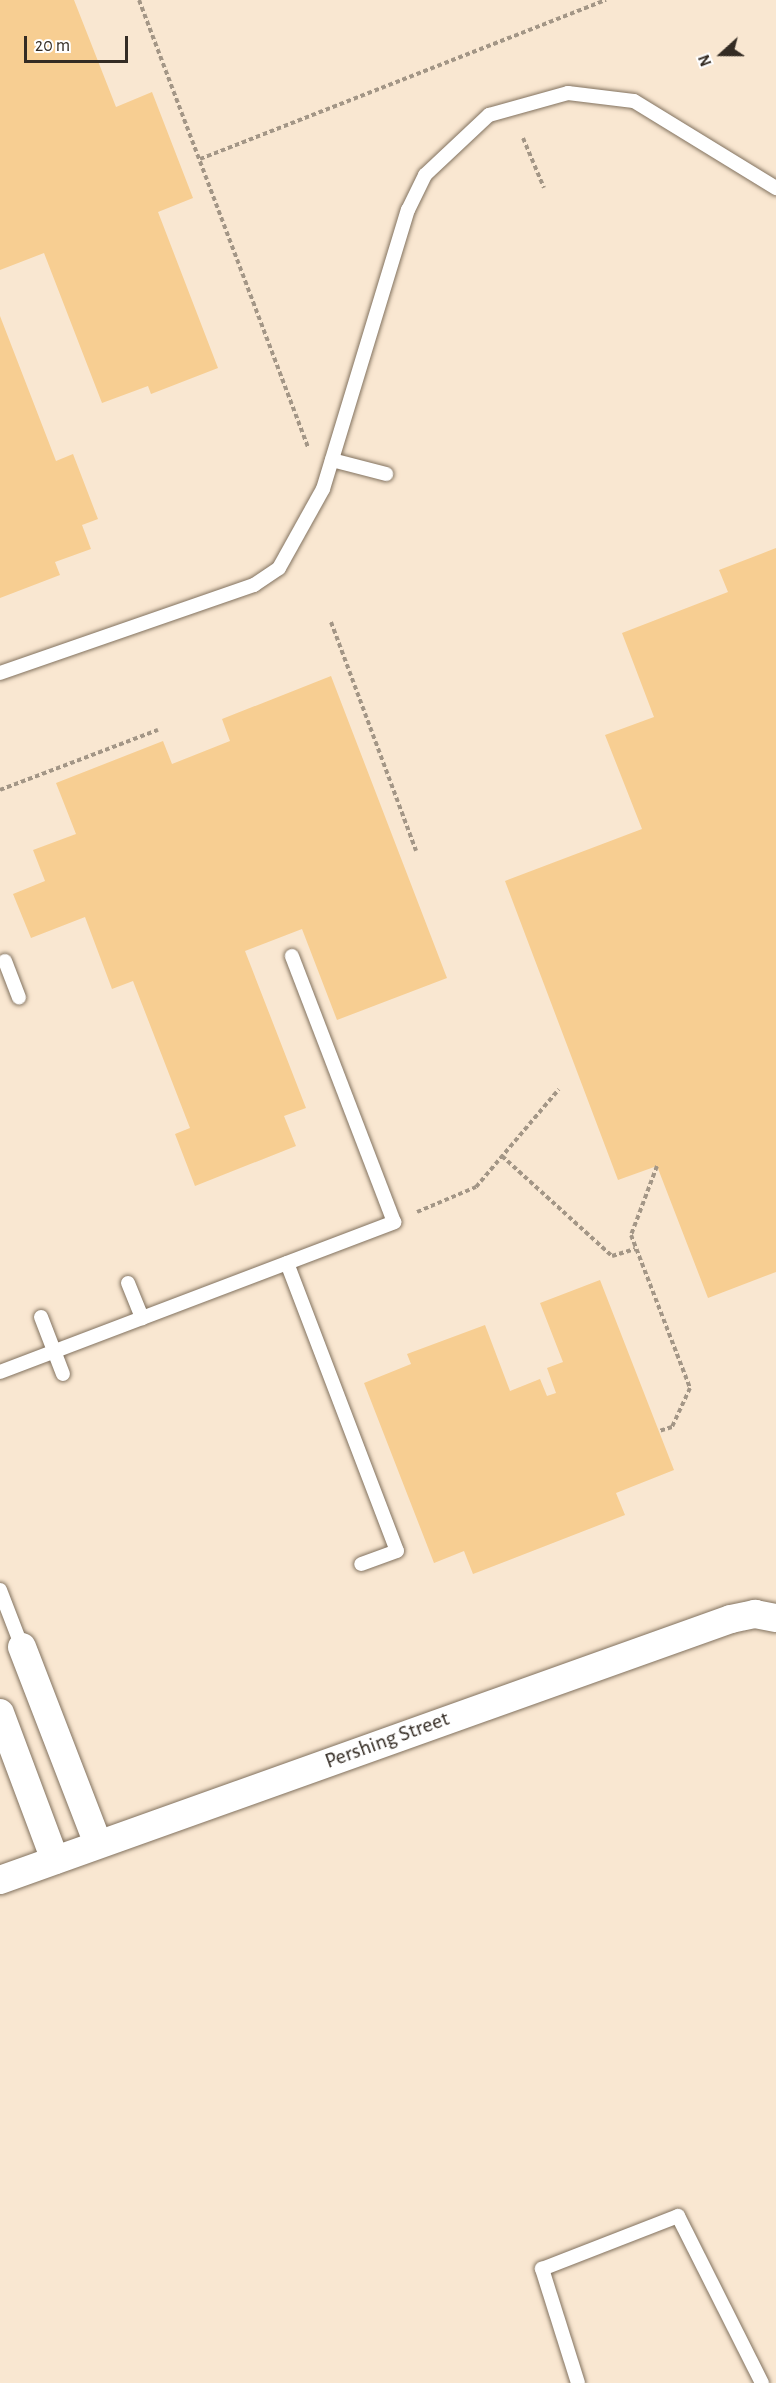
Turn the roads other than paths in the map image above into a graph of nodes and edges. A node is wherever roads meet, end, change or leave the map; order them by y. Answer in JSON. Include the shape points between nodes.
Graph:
{"nodes":[{"id":1,"x":776,"y":188,"type":"edge"},
{"id":2,"x":332,"y":460,"type":"junction"},
{"id":3,"x":386,"y":474,"type":"dead end"},
{"id":4,"x":0,"y":673,"type":"edge"},
{"id":5,"x":292,"y":956,"type":"dead end"},
{"id":6,"x":5,"y":961,"type":"dead end"},
{"id":7,"x":19,"y":998,"type":"dead end"},
{"id":8,"x":287,"y":1263,"type":"junction"},
{"id":9,"x":128,"y":1283,"type":"dead end"},
{"id":10,"x":41,"y":1317,"type":"dead end"},
{"id":11,"x":142,"y":1318,"type":"junction"},
{"id":12,"x":54,"y":1352,"type":"junction"},
{"id":13,"x":0,"y":1372,"type":"edge"},
{"id":14,"x":63,"y":1374,"type":"dead end"},
{"id":15,"x":361,"y":1564,"type":"dead end"},
{"id":16,"x":0,"y":1590,"type":"edge"},
{"id":17,"x":776,"y":1618,"type":"edge"},
{"id":18,"x":22,"y":1647,"type":"joint"},
{"id":19,"x":0,"y":1713,"type":"edge"},
{"id":20,"x":98,"y":1844,"type":"junction"},
{"id":21,"x":55,"y":1860,"type":"junction"},
{"id":22,"x":0,"y":1880,"type":"edge"},
{"id":23,"x":578,"y":2383,"type":"edge"},
{"id":24,"x":762,"y":2383,"type":"edge"}],
"edges":[{"from":1,"to":2,"type":"lane","via":[[634,101],[568,93],[489,115],[424,175],[408,210]]},
{"from":2,"to":3,"type":"lane"},
{"from":2,"to":4,"type":"lane","via":[[299,541],[279,568],[254,585]]},
{"from":5,"to":8,"type":"lane","via":[[394,1222]]},
{"from":6,"to":7,"type":"lane"},
{"from":8,"to":11,"type":"lane"},
{"from":8,"to":15,"type":"lane","via":[[397,1551]]},
{"from":9,"to":11,"type":"lane"},
{"from":10,"to":12,"type":"lane"},
{"from":11,"to":12,"type":"lane"},
{"from":12,"to":13,"type":"lane"},
{"from":12,"to":14,"type":"lane"},
{"from":16,"to":18,"type":"lane"},
{"from":17,"to":20,"type":"street","name":"Pershing Street","via":[[755,1614],[731,1619]]},
{"from":18,"to":20,"type":"street"},
{"from":19,"to":21,"type":"street"},
{"from":20,"to":21,"type":"street","name":"Pershing Street"},
{"from":21,"to":22,"type":"street","name":"Pershing Street"},
{"from":23,"to":24,"type":"lane","via":[[542,2270],[678,2216]]}]}
